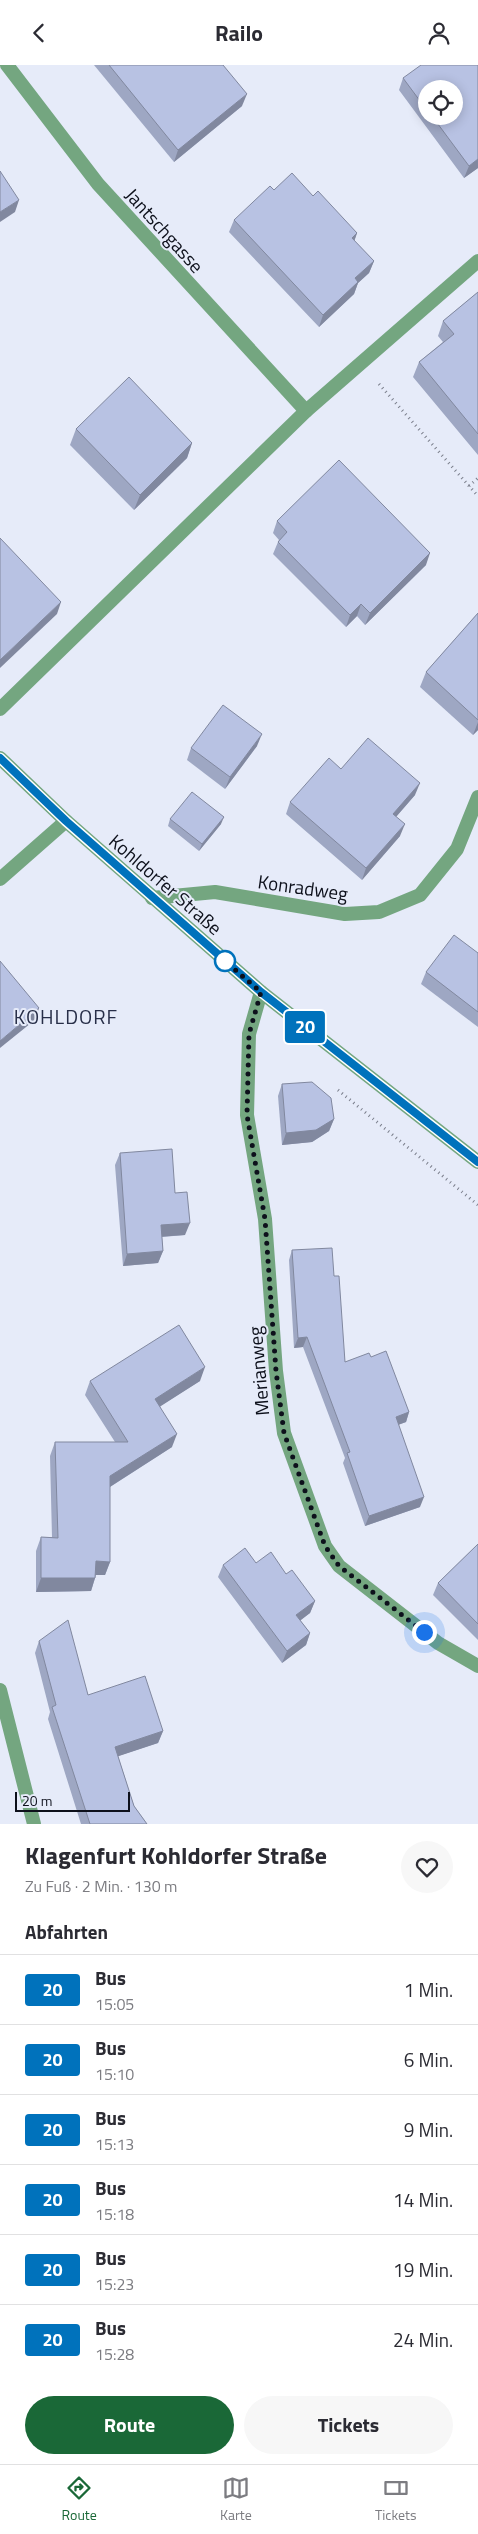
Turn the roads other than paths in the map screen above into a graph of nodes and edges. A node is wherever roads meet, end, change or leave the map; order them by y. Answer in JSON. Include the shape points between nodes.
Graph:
{"nodes":[{"id":1,"x":7,"y":65,"type":"edge"},
{"id":2,"x":478,"y":261,"type":"edge"},
{"id":3,"x":306,"y":411,"type":"junction"},
{"id":4,"x":0,"y":709,"type":"edge"},
{"id":5,"x":0,"y":758,"type":"edge"},
{"id":6,"x":478,"y":797,"type":"edge"},
{"id":7,"x":66,"y":821,"type":"junction"},
{"id":8,"x":0,"y":879,"type":"edge"},
{"id":9,"x":152,"y":898,"type":"junction"},
{"id":10,"x":261,"y":992,"type":"junction"},
{"id":11,"x":478,"y":1162,"type":"edge"},
{"id":12,"x":478,"y":1666,"type":"edge"},
{"id":13,"x":0,"y":1690,"type":"edge"},
{"id":14,"x":34,"y":1824,"type":"edge"}],
"edges":[{"from":1,"to":3,"type":"street","name":"Jantschgasse","via":[[98,184]]},
{"from":2,"to":3,"type":"street"},
{"from":3,"to":4,"type":"street"},
{"from":5,"to":7,"type":"street","name":"Kohldorfer Straße"},
{"from":6,"to":9,"type":"street","name":"Konradweg","via":[[457,849],[420,895],[378,912],[345,914],[214,892]]},
{"from":7,"to":8,"type":"street"},
{"from":7,"to":9,"type":"street","name":"Kohldorfer Straße"},
{"from":9,"to":10,"type":"street","name":"Kohldorfer Straße"},
{"from":10,"to":11,"type":"street","name":"Kohldorfer Straße"},
{"from":10,"to":12,"type":"street","name":"Merianweg","via":[[249,1034],[247,1115],[265,1219],[284,1433],[325,1546],[339,1566],[438,1643]]},
{"from":13,"to":14,"type":"street"}]}
